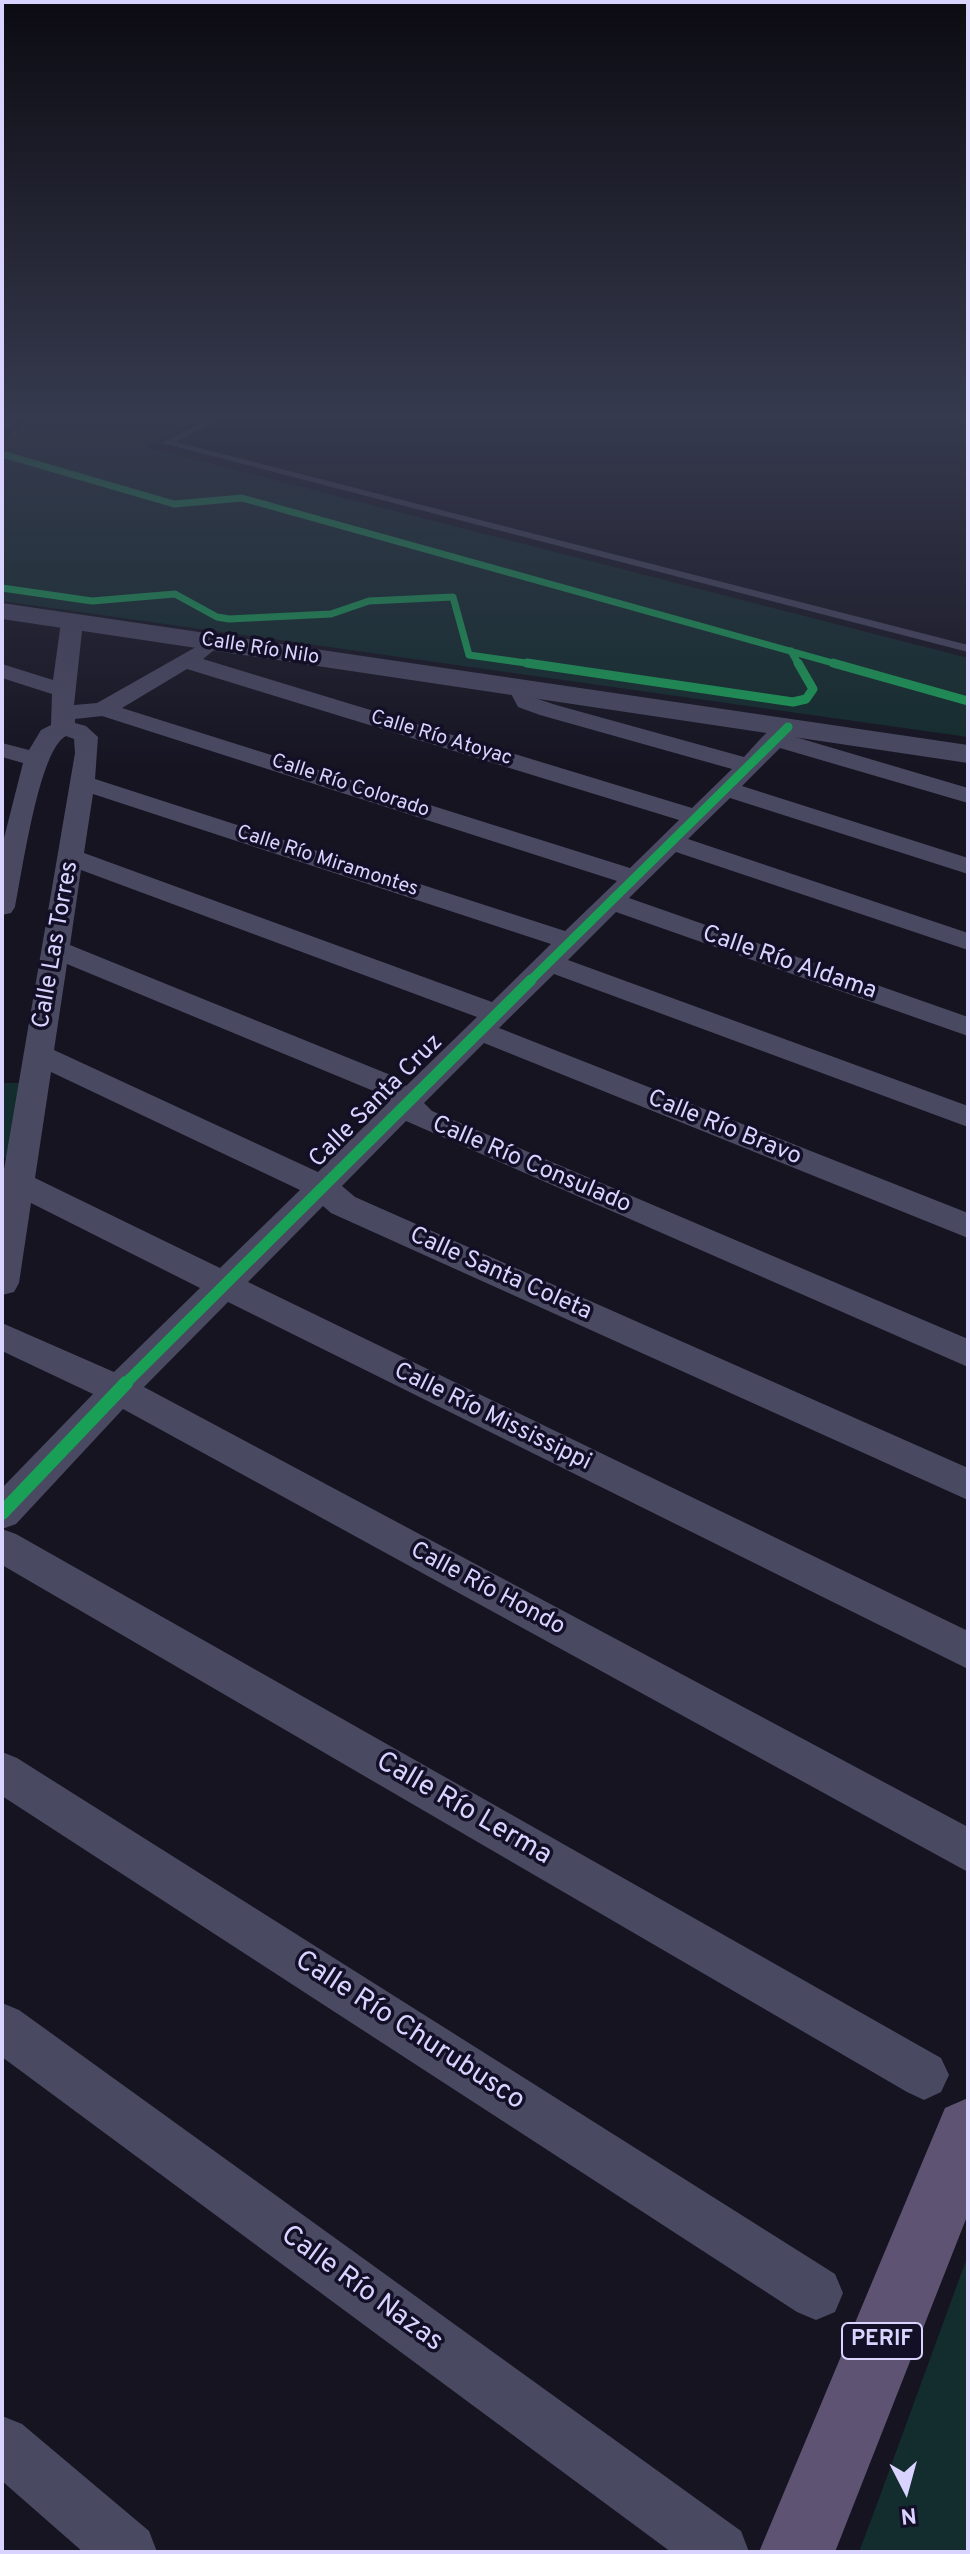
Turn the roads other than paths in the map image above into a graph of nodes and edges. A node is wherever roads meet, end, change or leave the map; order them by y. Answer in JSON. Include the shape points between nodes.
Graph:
{"nodes":[{"id":1,"x":525,"y":535,"type":"edge"},
{"id":2,"x":2,"y":611,"type":"edge"},
{"id":3,"x":72,"y":622,"type":"junction"},
{"id":4,"x":214,"y":643,"type":"junction"},
{"id":5,"x":968,"y":649,"type":"edge"},
{"id":6,"x":186,"y":661,"type":"junction"},
{"id":7,"x":2,"y":671,"type":"edge"},
{"id":8,"x":519,"y":688,"type":"junction"},
{"id":9,"x":103,"y":709,"type":"junction"},
{"id":10,"x":64,"y":710,"type":"junction"},
{"id":11,"x":782,"y":733,"type":"junction"},
{"id":12,"x":2,"y":750,"type":"edge"},
{"id":13,"x":968,"y":754,"type":"edge"},
{"id":14,"x":36,"y":759,"type":"junction"},
{"id":15,"x":748,"y":766,"type":"junction"},
{"id":16,"x":2,"y":776,"type":"edge"},
{"id":17,"x":84,"y":783,"type":"junction"},
{"id":18,"x":726,"y":789,"type":"junction"},
{"id":19,"x":968,"y":796,"type":"edge"},
{"id":20,"x":696,"y":817,"type":"junction"},
{"id":21,"x":9,"y":833,"type":"edge"},
{"id":22,"x":671,"y":842,"type":"junction"},
{"id":23,"x":73,"y":858,"type":"junction"},
{"id":24,"x":968,"y":866,"type":"edge"},
{"id":25,"x":635,"y":878,"type":"junction"},
{"id":26,"x":611,"y":901,"type":"junction"},
{"id":27,"x":2,"y":907,"type":"edge"},
{"id":28,"x":968,"y":942,"type":"edge"},
{"id":29,"x":57,"y":950,"type":"junction"},
{"id":30,"x":561,"y":952,"type":"junction"},
{"id":31,"x":489,"y":1023,"type":"junction"},
{"id":32,"x":968,"y":1027,"type":"edge"},
{"id":33,"x":38,"y":1054,"type":"junction"},
{"id":34,"x":407,"y":1102,"type":"junction"},
{"id":35,"x":968,"y":1117,"type":"edge"},
{"id":36,"x":17,"y":1183,"type":"junction"},
{"id":37,"x":322,"y":1187,"type":"junction"},
{"id":38,"x":968,"y":1226,"type":"edge"},
{"id":39,"x":2,"y":1283,"type":"edge"},
{"id":40,"x":224,"y":1286,"type":"junction"},
{"id":41,"x":2,"y":1336,"type":"edge"},
{"id":42,"x":968,"y":1354,"type":"edge"},
{"id":43,"x":119,"y":1390,"type":"junction"},
{"id":44,"x":968,"y":1485,"type":"edge"},
{"id":45,"x":2,"y":1513,"type":"edge"},
{"id":46,"x":2,"y":1545,"type":"edge"},
{"id":47,"x":968,"y":1651,"type":"edge"},
{"id":48,"x":2,"y":1772,"type":"edge"},
{"id":49,"x":968,"y":1851,"type":"edge"},
{"id":50,"x":2,"y":2027,"type":"edge"},
{"id":51,"x":924,"y":2075,"type":"dead end"},
{"id":52,"x":968,"y":2131,"type":"edge"},
{"id":53,"x":816,"y":2293,"type":"dead end"},
{"id":54,"x":2,"y":2444,"type":"edge"},
{"id":55,"x":128,"y":2552,"type":"edge"},
{"id":56,"x":720,"y":2552,"type":"edge"},
{"id":57,"x":797,"y":2552,"type":"edge"}],
"edges":[{"from":1,"to":5,"type":"lane"},
{"from":2,"to":3,"type":"street","name":"Calle Río Nilo"},
{"from":3,"to":4,"type":"street","name":"Calle Río Nilo"},
{"from":3,"to":10,"type":"street"},
{"from":4,"to":6,"type":"street"},
{"from":4,"to":8,"type":"street","name":"Calle Río Nilo"},
{"from":6,"to":9,"type":"street"},
{"from":6,"to":20,"type":"street","name":"Calle Río Atoyac"},
{"from":7,"to":10,"type":"street","name":"Calle Río Colorado"},
{"from":8,"to":11,"type":"street","name":"Calle Río Nilo"},
{"from":8,"to":15,"type":"street","name":"Calle Río Nilo","via":[[526,702],[548,710]]},
{"from":9,"to":10,"type":"street","name":"Calle Río Colorado"},
{"from":9,"to":25,"type":"street","name":"Calle Río Colorado"},
{"from":10,"to":14,"type":"street"},
{"from":10,"to":17,"type":"street","name":"Calle Las Torres","via":[[86,737]]},
{"from":11,"to":13,"type":"street","name":"Calle Río Nilo"},
{"from":11,"to":15,"type":"street","name":"Calle Santa Cruz"},
{"from":11,"to":19,"type":"street"},
{"from":12,"to":14,"type":"street"},
{"from":14,"to":16,"type":"street"},
{"from":14,"to":21,"type":"street"},
{"from":15,"to":18,"type":"street","name":"Calle Santa Cruz"},
{"from":17,"to":23,"type":"street","name":"Calle Las Torres"},
{"from":17,"to":30,"type":"street","name":"Calle Río Miramontes"},
{"from":18,"to":20,"type":"street","name":"Calle Santa Cruz"},
{"from":18,"to":24,"type":"street"},
{"from":20,"to":22,"type":"street","name":"Calle Santa Cruz"},
{"from":21,"to":27,"type":"street"},
{"from":22,"to":25,"type":"street","name":"Calle Santa Cruz"},
{"from":22,"to":28,"type":"street"},
{"from":23,"to":29,"type":"street","name":"Calle Las Torres"},
{"from":23,"to":31,"type":"street","name":"Calle Río Bravo"},
{"from":25,"to":26,"type":"street","name":"Calle Santa Cruz"},
{"from":26,"to":30,"type":"street","name":"Calle Santa Cruz"},
{"from":26,"to":32,"type":"street","name":"Calle Río Aldama"},
{"from":29,"to":33,"type":"street","name":"Calle Las Torres"},
{"from":29,"to":34,"type":"street","name":"Calle Río Consulado","via":[[387,1085]]},
{"from":30,"to":31,"type":"street","name":"Calle Santa Cruz"},
{"from":30,"to":35,"type":"street","name":"Calle Río Miramontes"},
{"from":31,"to":34,"type":"street","name":"Calle Santa Cruz"},
{"from":31,"to":38,"type":"street","name":"Calle Río Bravo"},
{"from":33,"to":36,"type":"street","name":"Calle Las Torres"},
{"from":33,"to":37,"type":"street","name":"Calle Santa Coleta"},
{"from":34,"to":37,"type":"street","name":"Calle Santa Cruz"},
{"from":34,"to":42,"type":"street","name":"Calle Río Consulado","via":[[421,1118]]},
{"from":36,"to":39,"type":"street","name":"Calle Las Torres"},
{"from":36,"to":40,"type":"street","name":"Calle Río Mississippi"},
{"from":37,"to":40,"type":"street","name":"Calle Santa Cruz"},
{"from":37,"to":44,"type":"street","name":"Calle Santa Coleta","via":[[343,1205]]},
{"from":40,"to":43,"type":"street","name":"Calle Santa Cruz"},
{"from":40,"to":47,"type":"street","name":"Calle Río Mississippi"},
{"from":41,"to":43,"type":"street","name":"Calle Río Hondo"},
{"from":43,"to":45,"type":"street","name":"Calle Santa Cruz"},
{"from":43,"to":49,"type":"street","name":"Calle Río Hondo"},
{"from":46,"to":51,"type":"street","name":"Calle Río Lerma"},
{"from":48,"to":53,"type":"street","name":"Calle Río Churubusco"},
{"from":50,"to":56,"type":"street","name":"Calle Río Nazas"},
{"from":52,"to":57,"type":"main road","number":"PERIF"},
{"from":54,"to":55,"type":"street"}]}
